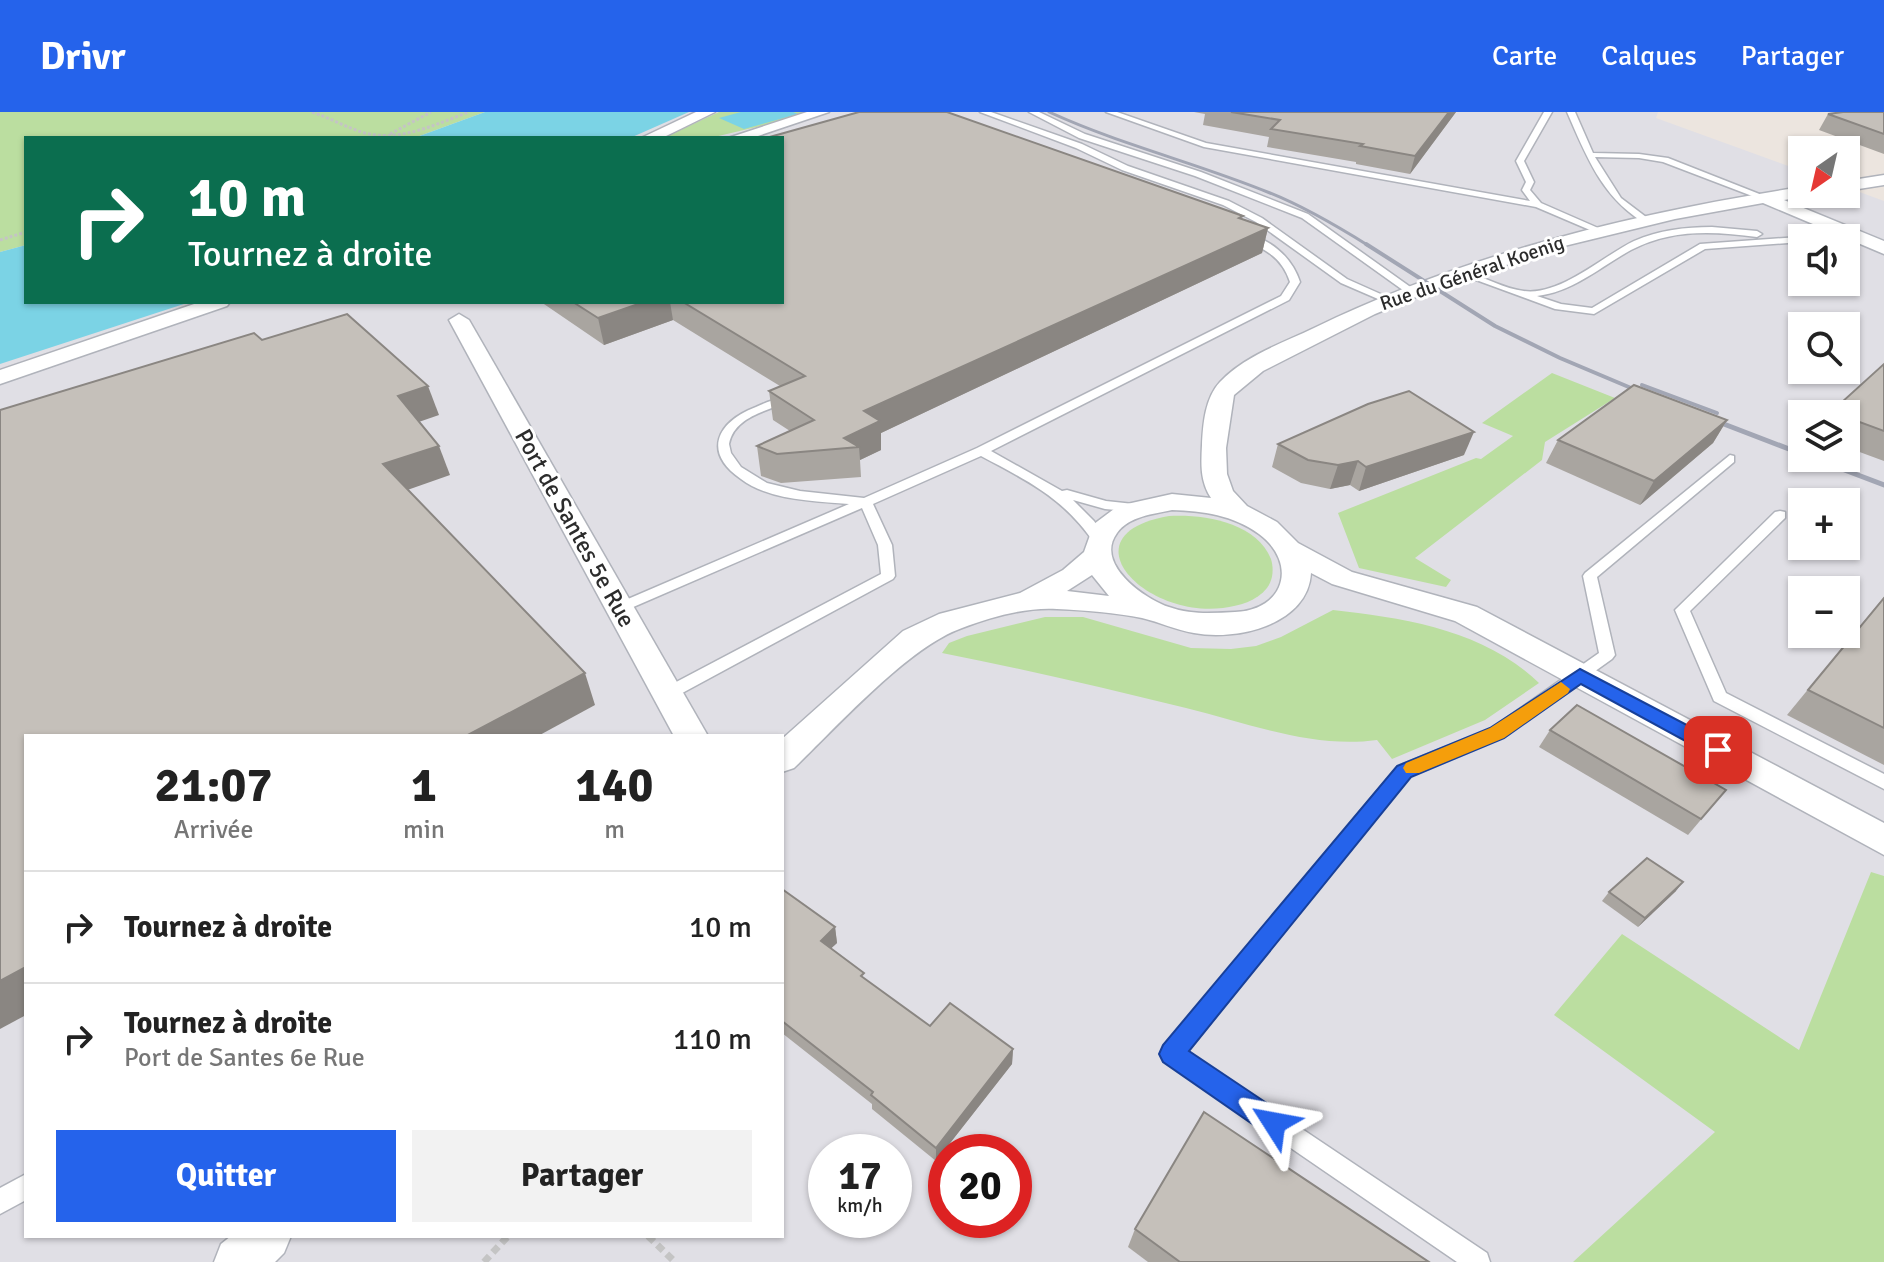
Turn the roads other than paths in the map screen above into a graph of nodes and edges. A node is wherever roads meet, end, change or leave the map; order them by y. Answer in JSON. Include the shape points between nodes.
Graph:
{"nodes":[{"id":1,"x":708,"y":112,"type":"edge"},
{"id":2,"x":822,"y":112,"type":"edge"},
{"id":3,"x":984,"y":112,"type":"edge"},
{"id":4,"x":1033,"y":112,"type":"edge"},
{"id":5,"x":1110,"y":112,"type":"edge"},
{"id":6,"x":1548,"y":112,"type":"edge"},
{"id":7,"x":1571,"y":112,"type":"edge"},
{"id":8,"x":654,"y":136,"type":"edge"},
{"id":9,"x":743,"y":136,"type":"edge"},
{"id":10,"x":1590,"y":155,"type":"junction"},
{"id":11,"x":1884,"y":180,"type":"edge"},
{"id":12,"x":1860,"y":184,"type":"edge"},
{"id":13,"x":1788,"y":194,"type":"edge"},
{"id":14,"x":1763,"y":197,"type":"junction"},
{"id":15,"x":1538,"y":205,"type":"junction"},
{"id":16,"x":1646,"y":220,"type":"junction"},
{"id":17,"x":1812,"y":224,"type":"edge"},
{"id":18,"x":1600,"y":231,"type":"junction"},
{"id":19,"x":1235,"y":233,"type":"edge"},
{"id":20,"x":1788,"y":238,"type":"edge"},
{"id":21,"x":1788,"y":241,"type":"edge"},
{"id":22,"x":1860,"y":241,"type":"edge"},
{"id":23,"x":1884,"y":248,"type":"edge"},
{"id":24,"x":1462,"y":273,"type":"junction"},
{"id":25,"x":1516,"y":292,"type":"junction"},
{"id":26,"x":1400,"y":296,"type":"junction"},
{"id":27,"x":214,"y":304,"type":"edge"},
{"id":28,"x":454,"y":311,"type":"edge"},
{"id":29,"x":0,"y":377,"type":"edge"},
{"id":30,"x":781,"y":401,"type":"edge"},
{"id":31,"x":981,"y":451,"type":"junction"},
{"id":32,"x":1214,"y":455,"type":"junction"},
{"id":33,"x":1730,"y":459,"type":"dead end"},
{"id":34,"x":1050,"y":489,"type":"junction"},
{"id":35,"x":866,"y":502,"type":"junction"},
{"id":36,"x":1172,"y":502,"type":"junction"},
{"id":37,"x":1139,"y":508,"type":"junction"},
{"id":38,"x":1237,"y":512,"type":"junction"},
{"id":39,"x":1780,"y":515,"type":"dead end"},
{"id":40,"x":1099,"y":548,"type":"junction"},
{"id":41,"x":1289,"y":549,"type":"junction"},
{"id":42,"x":1384,"y":592,"type":"junction"},
{"id":43,"x":1025,"y":601,"type":"junction"},
{"id":44,"x":1284,"y":603,"type":"junction"},
{"id":45,"x":619,"y":608,"type":"junction"},
{"id":46,"x":1146,"y":610,"type":"junction"},
{"id":47,"x":1580,"y":676,"type":"junction"},
{"id":48,"x":667,"y":694,"type":"junction"},
{"id":49,"x":690,"y":734,"type":"edge"},
{"id":50,"x":784,"y":757,"type":"edge"},
{"id":51,"x":1884,"y":782,"type":"edge"},
{"id":52,"x":1884,"y":840,"type":"edge"},
{"id":53,"x":24,"y":1187,"type":"edge"},
{"id":54,"x":0,"y":1202,"type":"edge"},
{"id":55,"x":265,"y":1238,"type":"edge"},
{"id":56,"x":239,"y":1262,"type":"edge"},
{"id":57,"x":1478,"y":1262,"type":"edge"}],
"edges":[{"from":1,"to":8,"type":"street"},
{"from":2,"to":9,"type":"street"},
{"from":3,"to":26,"type":"lane","via":[[1226,203],[1259,220],[1344,281]]},
{"from":4,"to":26,"type":"lane","via":[[1082,136],[1305,216]]},
{"from":5,"to":15,"type":"lane","via":[[1204,145]]},
{"from":6,"to":15,"type":"lane","via":[[1520,161],[1530,182],[1526,190]]},
{"from":7,"to":10,"type":"lane"},
{"from":10,"to":14,"type":"lane","via":[[1665,160]]},
{"from":10,"to":16,"type":"lane","via":[[1615,199]]},
{"from":11,"to":12,"type":"street"},
{"from":13,"to":14,"type":"street","name":"Rue du Général Koenig"},
{"from":14,"to":16,"type":"street","name":"Rue du Général Koenig"},
{"from":14,"to":17,"type":"street"},
{"from":15,"to":18,"type":"lane"},
{"from":16,"to":18,"type":"street","name":"Rue du Général Koenig"},
{"from":18,"to":24,"type":"street","name":"Rue du Général Koenig"},
{"from":19,"to":31,"type":"lane","via":[[1276,252],[1292,268],[1295,282],[1285,298]]},
{"from":20,"to":25,"type":"lane","via":[[1713,229],[1670,232],[1635,244],[1551,292]]},
{"from":21,"to":25,"type":"lane","via":[[1703,246],[1594,311],[1559,307]]},
{"from":22,"to":23,"type":"street"},
{"from":24,"to":25,"type":"lane"},
{"from":24,"to":26,"type":"street","name":"Rue du Général Koenig"},
{"from":26,"to":32,"type":"street","name":"Rue du Général Koenig","via":[[1277,355],[1228,387],[1219,403]]},
{"from":27,"to":29,"type":"street"},
{"from":28,"to":45,"type":"street","name":"Port de Santes 5e Rue"},
{"from":30,"to":35,"type":"lane","via":[[730,427],[724,455],[736,470],[760,485],[797,495]]},
{"from":31,"to":34,"type":"lane"},
{"from":31,"to":35,"type":"lane"},
{"from":32,"to":36,"type":"street","via":[[1195,484]]},
{"from":32,"to":38,"type":"street","name":"Rue du Général Koenig","via":[[1219,491]]},
{"from":33,"to":47,"type":"lane","via":[[1590,576],[1607,655]]},
{"from":34,"to":37,"type":"lane","via":[[1105,505]]},
{"from":34,"to":40,"type":"lane","via":[[1082,512]]},
{"from":35,"to":45,"type":"lane"},
{"from":35,"to":48,"type":"lane","via":[[885,545],[888,576]]},
{"from":36,"to":37,"type":"street"},
{"from":36,"to":38,"type":"street"},
{"from":37,"to":40,"type":"street","via":[[1114,522]]},
{"from":38,"to":41,"type":"street","via":[[1268,528]]},
{"from":39,"to":51,"type":"lane","via":[[1682,610],[1720,697]]},
{"from":40,"to":43,"type":"street","via":[[1063,582]]},
{"from":40,"to":46,"type":"street","via":[[1101,570],[1111,585]]},
{"from":41,"to":42,"type":"street","via":[[1327,572]]},
{"from":41,"to":44,"type":"street","via":[[1297,581]]},
{"from":42,"to":44,"type":"street","via":[[1342,590]]},
{"from":42,"to":47,"type":"street","via":[[1466,614]]},
{"from":43,"to":46,"type":"street","via":[[1073,600]]},
{"from":43,"to":50,"type":"street","via":[[959,618],[914,638]]},
{"from":44,"to":46,"type":"street","via":[[1258,618],[1223,625],[1183,622]]},
{"from":45,"to":48,"type":"street","name":"Port de Santes 5e Rue"},
{"from":47,"to":52,"type":"street"},
{"from":47,"to":57,"type":"lane","via":[[1497,733],[1404,771],[1172,1054]]},
{"from":48,"to":49,"type":"street","name":"Port de Santes 5e Rue"},
{"from":53,"to":54,"type":"lane"},
{"from":55,"to":56,"type":"street"}]}
